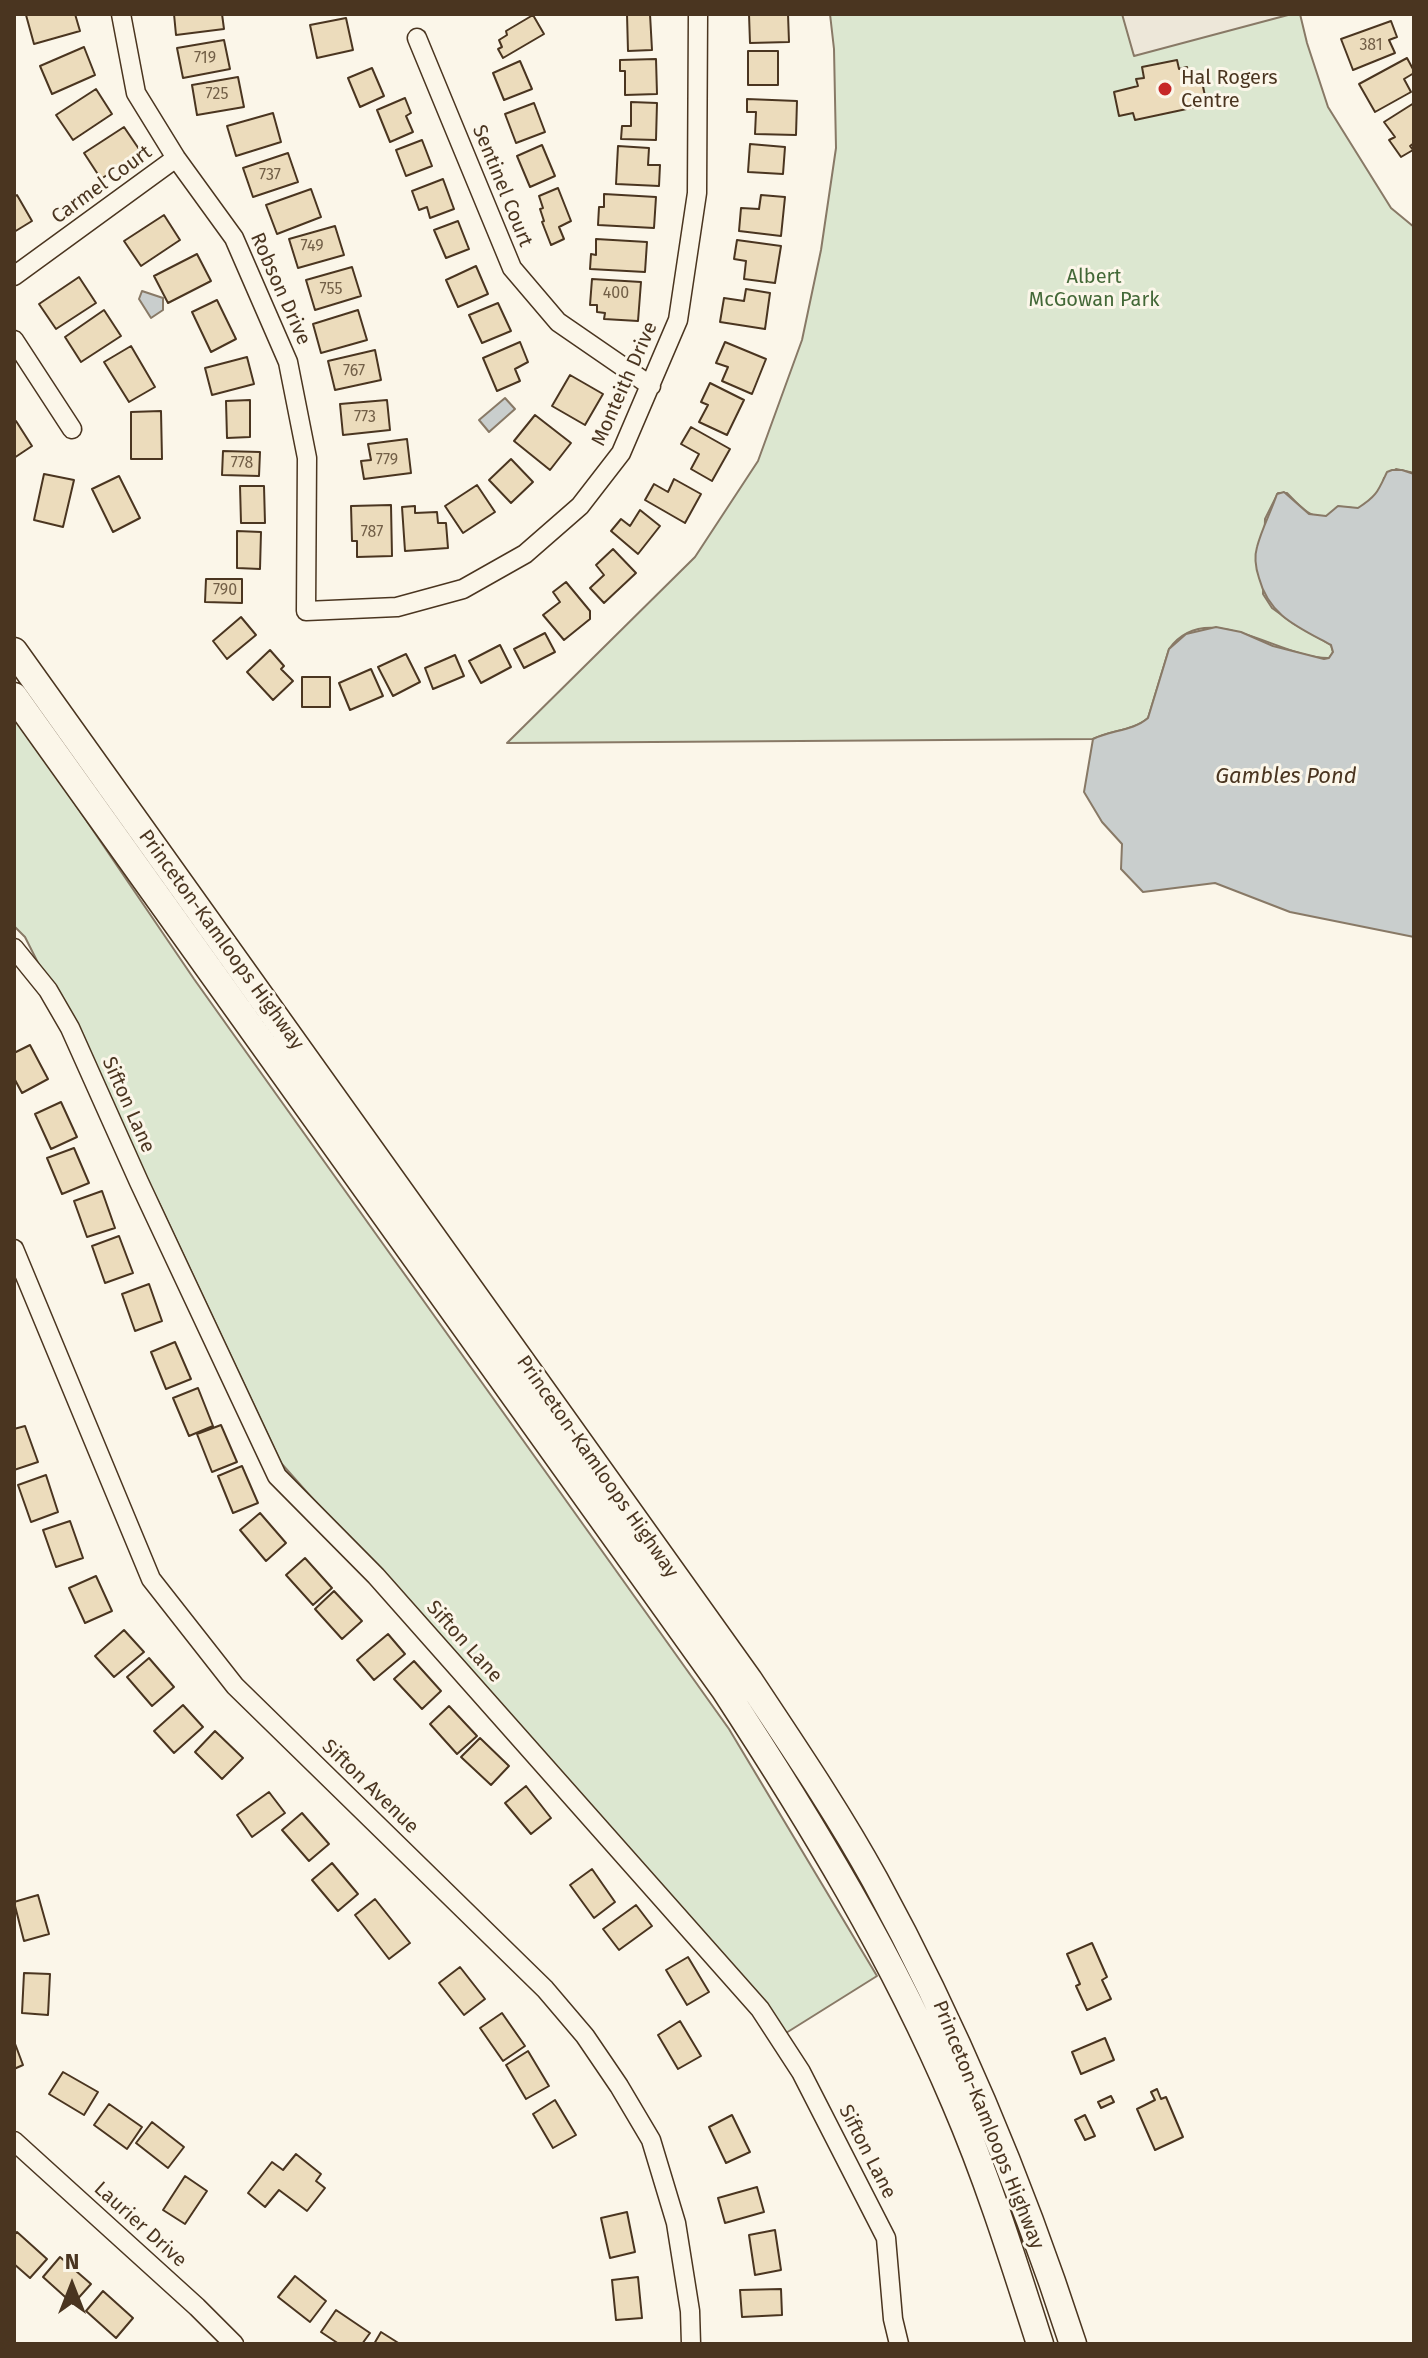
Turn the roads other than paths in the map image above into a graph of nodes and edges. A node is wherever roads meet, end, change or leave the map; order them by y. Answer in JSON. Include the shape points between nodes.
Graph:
{"nodes":[{"id":1,"x":121,"y":14,"type":"edge"},
{"id":2,"x":698,"y":14,"type":"edge"},
{"id":3,"x":417,"y":38,"type":"dead end"},
{"id":4,"x":176,"y":158,"type":"junction"},
{"id":5,"x":14,"y":276,"type":"edge"},
{"id":6,"x":14,"y":340,"type":"edge"},
{"id":7,"x":651,"y":386,"type":"junction"},
{"id":8,"x":72,"y":429,"type":"dead end"},
{"id":9,"x":306,"y":611,"type":"joint"},
{"id":10,"x":14,"y":651,"type":"edge"},
{"id":11,"x":14,"y":696,"type":"edge"},
{"id":12,"x":14,"y":948,"type":"edge"},
{"id":13,"x":14,"y":1249,"type":"edge"},
{"id":14,"x":14,"y":2141,"type":"edge"},
{"id":15,"x":234,"y":2344,"type":"edge"},
{"id":16,"x":691,"y":2344,"type":"edge"},
{"id":17,"x":899,"y":2344,"type":"edge"},
{"id":18,"x":1040,"y":2344,"type":"edge"},
{"id":19,"x":1073,"y":2344,"type":"edge"}],
"edges":[{"from":1,"to":4,"type":"street","name":"Robson Drive","via":[[136,93]]},
{"from":2,"to":7,"type":"street","name":"Monteith Drive","via":[[697,193],[678,320]]},
{"from":3,"to":7,"type":"street","name":"Sentinel Court","via":[[512,268],[558,322]]},
{"from":4,"to":5,"type":"street","name":"Carmel Court"},
{"from":4,"to":9,"type":"street","name":"Robson Drive","via":[[234,238],[288,362],[307,458]]},
{"from":6,"to":8,"type":"street"},
{"from":7,"to":9,"type":"street","name":"Monteith Drive","via":[[621,453],[580,506],[525,554],[463,589],[397,607]]},
{"from":10,"to":19,"type":"main road","name":"Princeton-Kamloops Highway","via":[[811,1774],[938,2000],[1009,2167]]},
{"from":11,"to":18,"type":"main road","name":"Princeton-Kamloops Highway","via":[[789,1787],[852,1895],[955,2102]]},
{"from":12,"to":17,"type":"street","name":"Sifton Lane","via":[[70,1028],[277,1476],[376,1576],[774,2028],[886,2238]]},
{"from":13,"to":16,"type":"street","name":"Sifton Avenue","via":[[151,1579],[235,1686],[545,1989],[619,2086],[651,2140],[676,2223]]},
{"from":14,"to":15,"type":"street","name":"Laurier Drive"}]}
